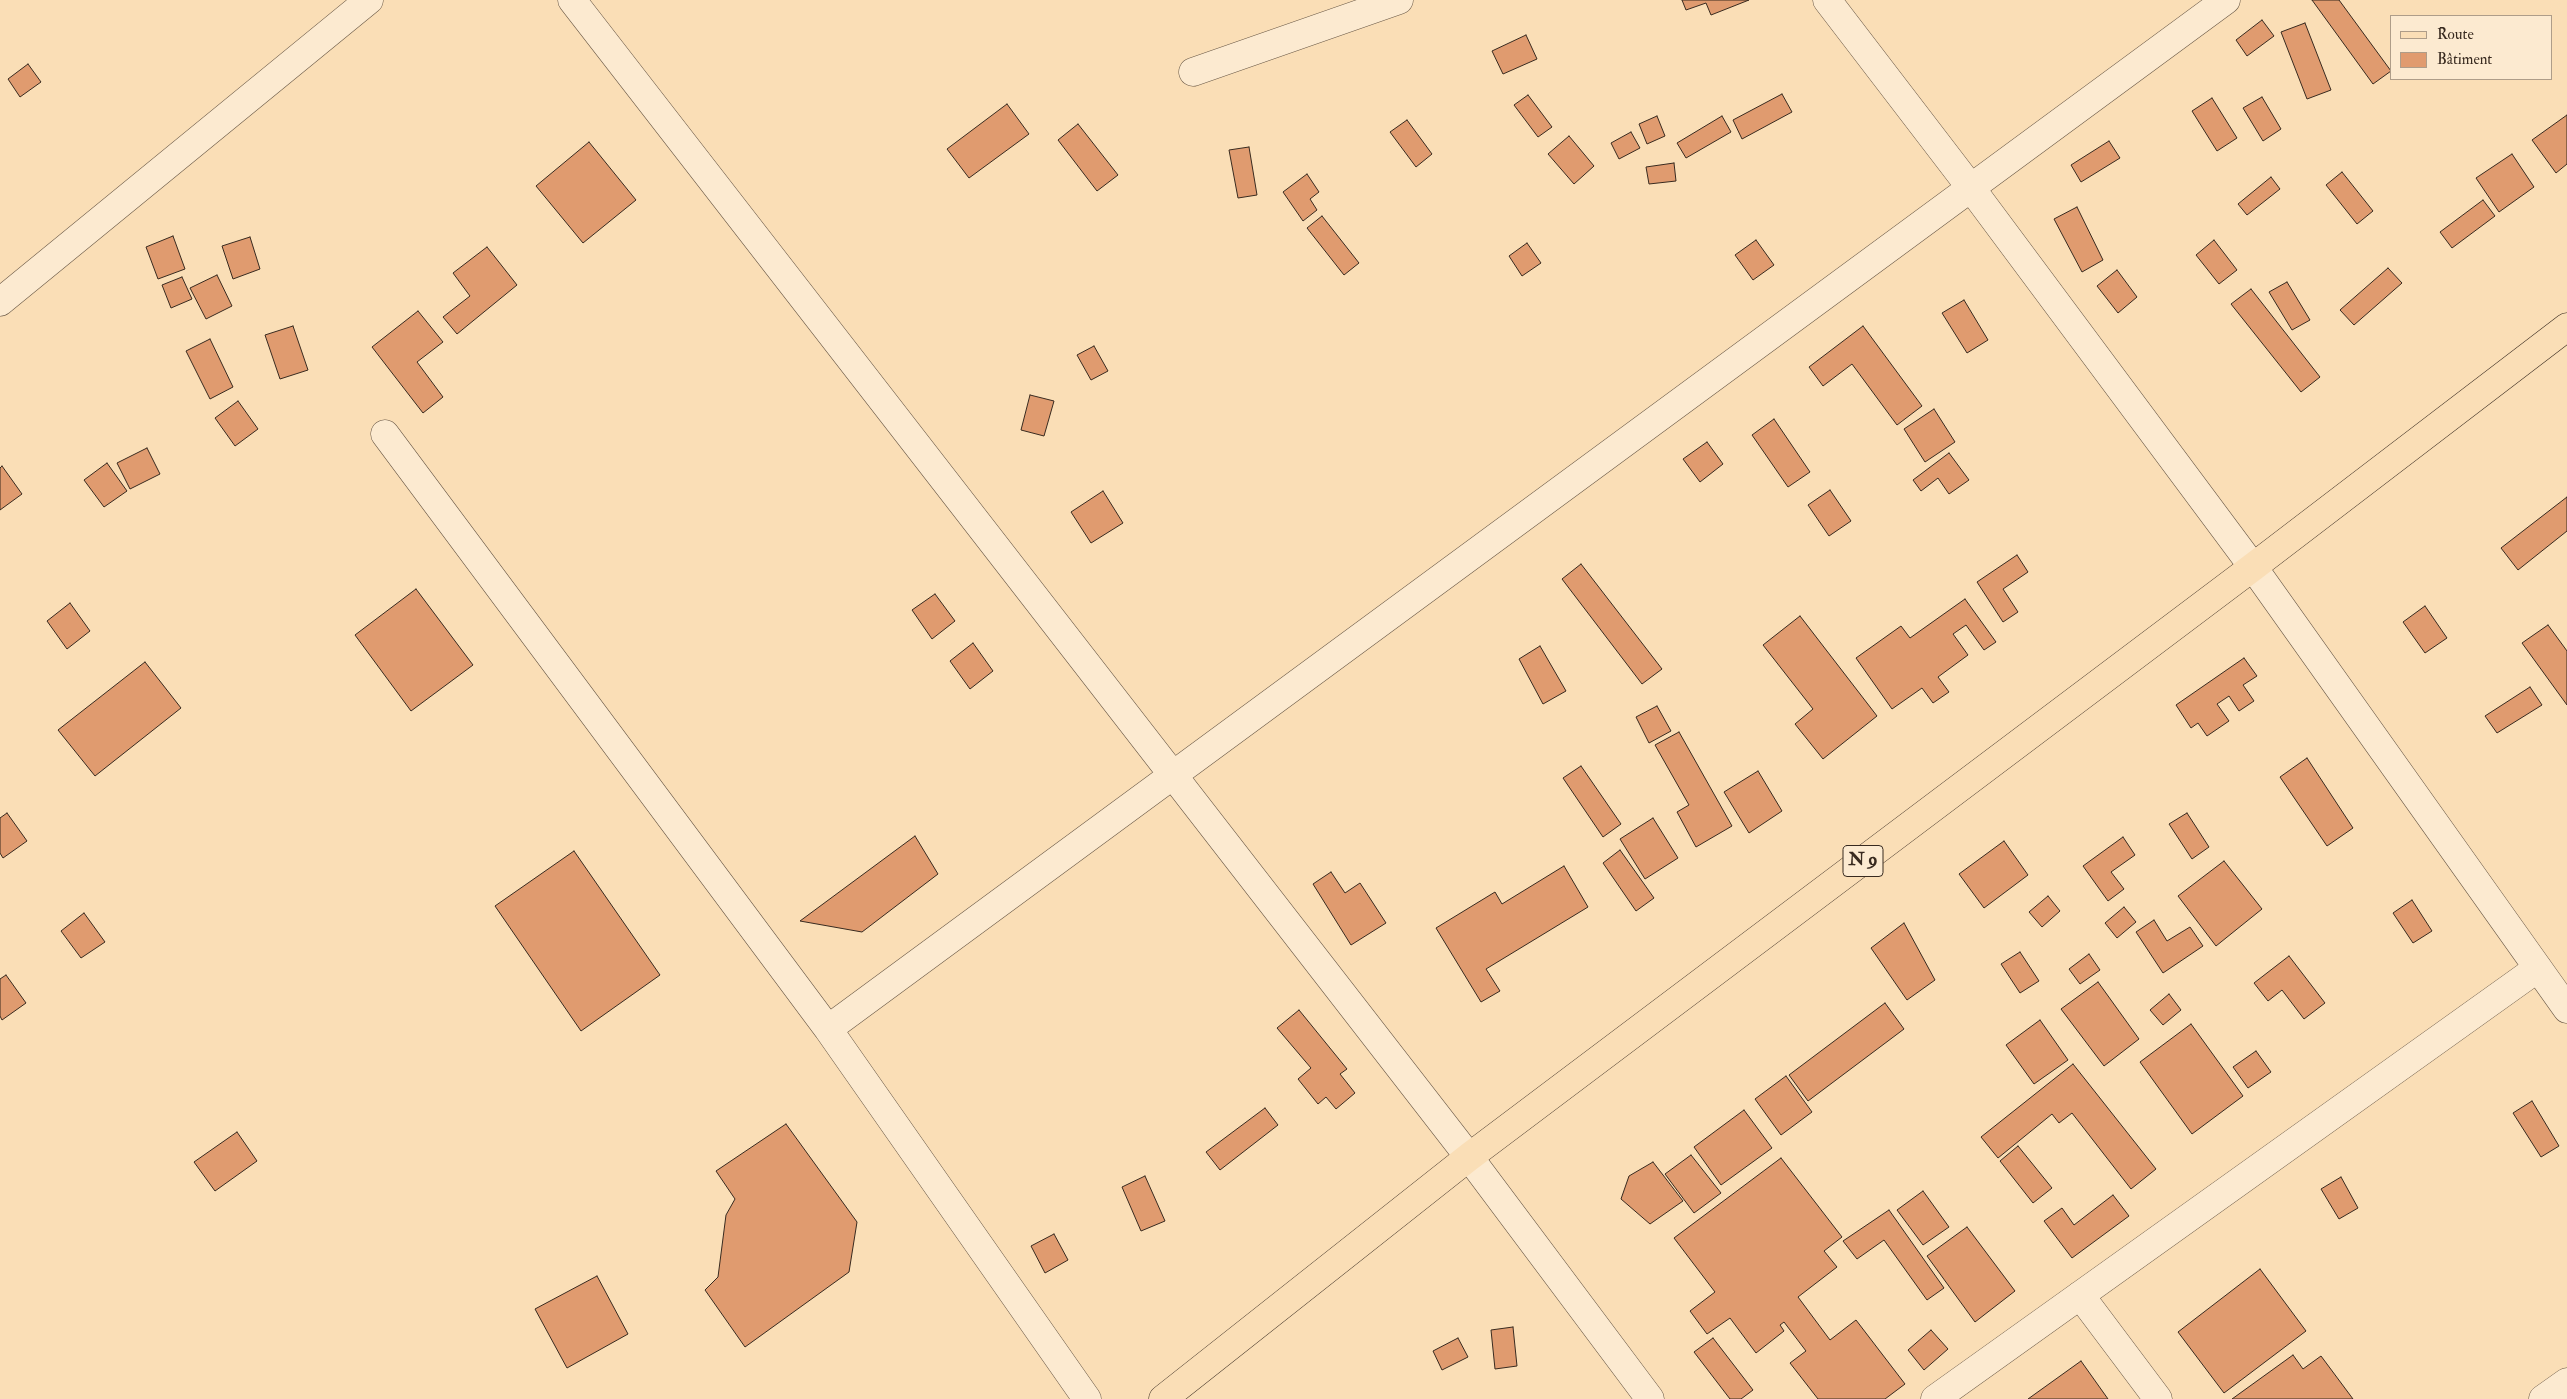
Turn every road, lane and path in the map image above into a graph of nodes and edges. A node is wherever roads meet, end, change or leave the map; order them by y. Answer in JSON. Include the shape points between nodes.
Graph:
{"nodes":[{"id":1,"x":369,"y":0,"type":"edge"},
{"id":2,"x":572,"y":0,"type":"edge"},
{"id":3,"x":1399,"y":0,"type":"edge"},
{"id":4,"x":1826,"y":0,"type":"edge"},
{"id":5,"x":2226,"y":0,"type":"edge"},
{"id":6,"x":1194,"y":72,"type":"dead end"},
{"id":7,"x":1971,"y":188,"type":"junction"},
{"id":8,"x":0,"y":302,"type":"edge"},
{"id":9,"x":2567,"y":327,"type":"edge"},
{"id":10,"x":385,"y":434,"type":"dead end"},
{"id":11,"x":2253,"y":567,"type":"junction"},
{"id":12,"x":1174,"y":776,"type":"junction"},
{"id":13,"x":2538,"y":968,"type":"junction"},
{"id":14,"x":2567,"y":1009,"type":"edge"},
{"id":15,"x":828,"y":1029,"type":"junction"},
{"id":16,"x":1469,"y":1157,"type":"junction"},
{"id":17,"x":2080,"y":1295,"type":"junction"},
{"id":18,"x":2567,"y":1382,"type":"edge"},
{"id":19,"x":1087,"y":1399,"type":"edge"},
{"id":20,"x":1163,"y":1399,"type":"edge"},
{"id":21,"x":1650,"y":1399,"type":"edge"},
{"id":22,"x":1935,"y":1399,"type":"edge"},
{"id":23,"x":2158,"y":1399,"type":"edge"},
{"id":24,"x":2543,"y":1399,"type":"edge"}],
"edges":[{"from":1,"to":8,"type":"street"},
{"from":2,"to":12,"type":"street"},
{"from":3,"to":6,"type":"street"},
{"from":4,"to":7,"type":"street"},
{"from":5,"to":7,"type":"street"},
{"from":7,"to":11,"type":"street"},
{"from":7,"to":12,"type":"street"},
{"from":9,"to":11,"type":"main road","number":"N 9"},
{"from":10,"to":15,"type":"street"},
{"from":11,"to":13,"type":"street"},
{"from":11,"to":16,"type":"main road","number":"N 9"},
{"from":12,"to":15,"type":"street"},
{"from":12,"to":16,"type":"street"},
{"from":13,"to":14,"type":"street"},
{"from":13,"to":17,"type":"street"},
{"from":15,"to":19,"type":"street"},
{"from":16,"to":20,"type":"main road","number":"N 9"},
{"from":16,"to":21,"type":"street"},
{"from":17,"to":22,"type":"street"},
{"from":17,"to":23,"type":"street"},
{"from":18,"to":24,"type":"street"}]}
